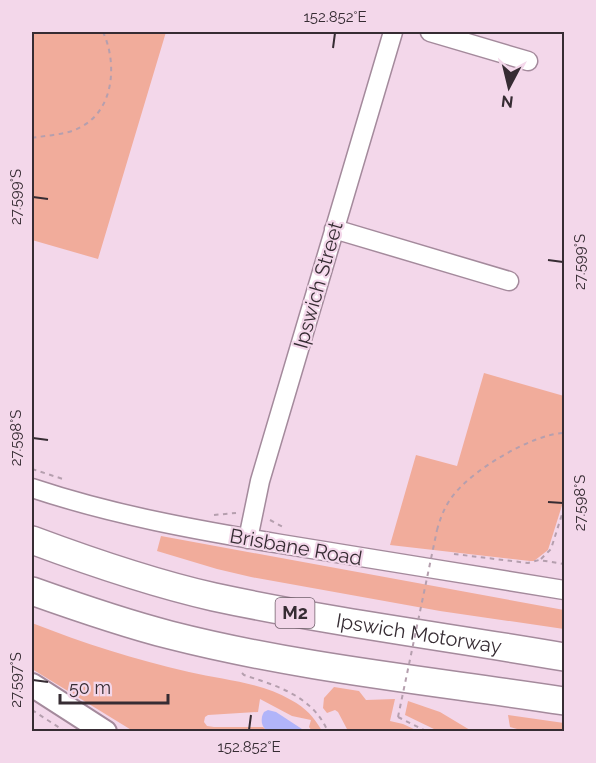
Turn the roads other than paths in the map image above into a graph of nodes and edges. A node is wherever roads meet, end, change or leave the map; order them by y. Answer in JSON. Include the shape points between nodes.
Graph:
{"nodes":[{"id":1,"x":393,"y":32,"type":"edge"},
{"id":2,"x":430,"y":32,"type":"edge"},
{"id":3,"x":528,"y":61,"type":"dead end"},
{"id":4,"x":334,"y":229,"type":"junction"},
{"id":5,"x":509,"y":281,"type":"dead end"},
{"id":6,"x":32,"y":488,"type":"edge"},
{"id":7,"x":248,"y":539,"type":"junction"},
{"id":8,"x":32,"y":540,"type":"edge"},
{"id":9,"x":564,"y":586,"type":"edge"},
{"id":10,"x":32,"y":591,"type":"edge"},
{"id":11,"x":564,"y":657,"type":"edge"},
{"id":12,"x":32,"y":685,"type":"edge"},
{"id":13,"x":564,"y":700,"type":"edge"},
{"id":14,"x":105,"y":732,"type":"edge"}],
"edges":[{"from":1,"to":4,"type":"street","name":"Ipswich Street"},
{"from":2,"to":3,"type":"street"},
{"from":4,"to":5,"type":"street"},
{"from":4,"to":7,"type":"street","name":"Ipswich Street","via":[[260,481]]},
{"from":6,"to":7,"type":"street","name":"Brisbane Road","via":[[138,518]]},
{"from":7,"to":9,"type":"street","name":"Brisbane Road","via":[[386,563]]},
{"from":8,"to":11,"type":"highway","name":"Ipswich Motorway","number":"M2","via":[[212,596]]},
{"from":10,"to":13,"type":"highway","number":"M2","via":[[170,635],[226,647],[335,668]]},
{"from":12,"to":14,"type":"main road"}]}
